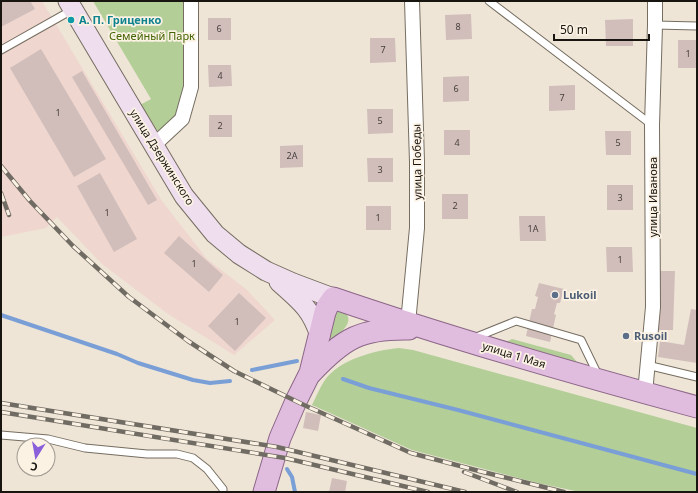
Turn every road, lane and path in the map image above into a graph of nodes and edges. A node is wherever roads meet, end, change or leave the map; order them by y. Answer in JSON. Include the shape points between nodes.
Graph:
{"nodes":[{"id":1,"x":191,"y":1,"type":"edge"},
{"id":2,"x":412,"y":1,"type":"edge"},
{"id":3,"x":489,"y":1,"type":"edge"},
{"id":4,"x":655,"y":1,"type":"edge"},
{"id":5,"x":70,"y":5,"type":"edge"},
{"id":6,"x":655,"y":26,"type":"junction"},
{"id":7,"x":697,"y":26,"type":"edge"},
{"id":8,"x":1,"y":50,"type":"edge"},
{"id":9,"x":652,"y":125,"type":"junction"},
{"id":10,"x":153,"y":146,"type":"junction"},
{"id":11,"x":266,"y":271,"type":"junction"},
{"id":12,"x":333,"y":298,"type":"junction"},
{"id":13,"x":356,"y":306,"type":"junction"},
{"id":14,"x":416,"y":326,"type":"junction"},
{"id":15,"x":320,"y":336,"type":"junction"},
{"id":16,"x":466,"y":341,"type":"junction"},
{"id":17,"x":343,"y":343,"type":"junction"},
{"id":18,"x":647,"y":365,"type":"junction"},
{"id":19,"x":310,"y":373,"type":"junction"},
{"id":20,"x":697,"y":377,"type":"edge"},
{"id":21,"x":600,"y":380,"type":"junction"},
{"id":22,"x":645,"y":393,"type":"junction"},
{"id":23,"x":697,"y":407,"type":"edge"},
{"id":24,"x":1,"y":435,"type":"edge"},
{"id":25,"x":224,"y":492,"type":"edge"},
{"id":26,"x":264,"y":492,"type":"edge"}],
"edges":[{"from":1,"to":10,"type":"street","via":[[191,87],[182,119]]},
{"from":2,"to":14,"type":"street","name":"улица Победы","via":[[418,228]]},
{"from":3,"to":9,"type":"lane"},
{"from":4,"to":6,"type":"street","name":"улица Иванова"},
{"from":5,"to":8,"type":"lane"},
{"from":5,"to":10,"type":"main road","name":"улица Дзержинского"},
{"from":6,"to":7,"type":"lane"},
{"from":6,"to":9,"type":"street","name":"улица Иванова"},
{"from":9,"to":18,"type":"street","name":"улица Иванова","via":[[653,307]]},
{"from":10,"to":11,"type":"main road","name":"улица Дзержинского","via":[[184,196],[216,234],[239,254]]},
{"from":11,"to":12,"type":"main road","name":"улица Дзержинского"},
{"from":11,"to":15,"type":"main road","via":[[311,313]]},
{"from":12,"to":13,"type":"main road","name":"улица 1 Мая"},
{"from":12,"to":15,"type":"main road","via":[[325,312]]},
{"from":13,"to":14,"type":"main road","name":"улица 1 Мая"},
{"from":13,"to":17,"type":"main road","via":[[353,325]]},
{"from":14,"to":16,"type":"main road","name":"улица 1 Мая"},
{"from":14,"to":17,"type":"main road","via":[[376,330]]},
{"from":15,"to":19,"type":"main road"},
{"from":16,"to":21,"type":"main road","name":"улица 1 Мая"},
{"from":16,"to":21,"type":"lane","via":[[516,321],[582,340]]},
{"from":17,"to":19,"type":"main road"},
{"from":18,"to":20,"type":"lane"},
{"from":18,"to":22,"type":"street","name":"улица Иванова"},
{"from":19,"to":26,"type":"main road","via":[[280,438]]},
{"from":21,"to":22,"type":"main road","name":"улица 1 Мая"},
{"from":22,"to":23,"type":"main road","name":"улица 1 Мая"},
{"from":24,"to":25,"type":"lane","via":[[48,439],[85,448],[177,454],[193,458],[207,469]]}]}
